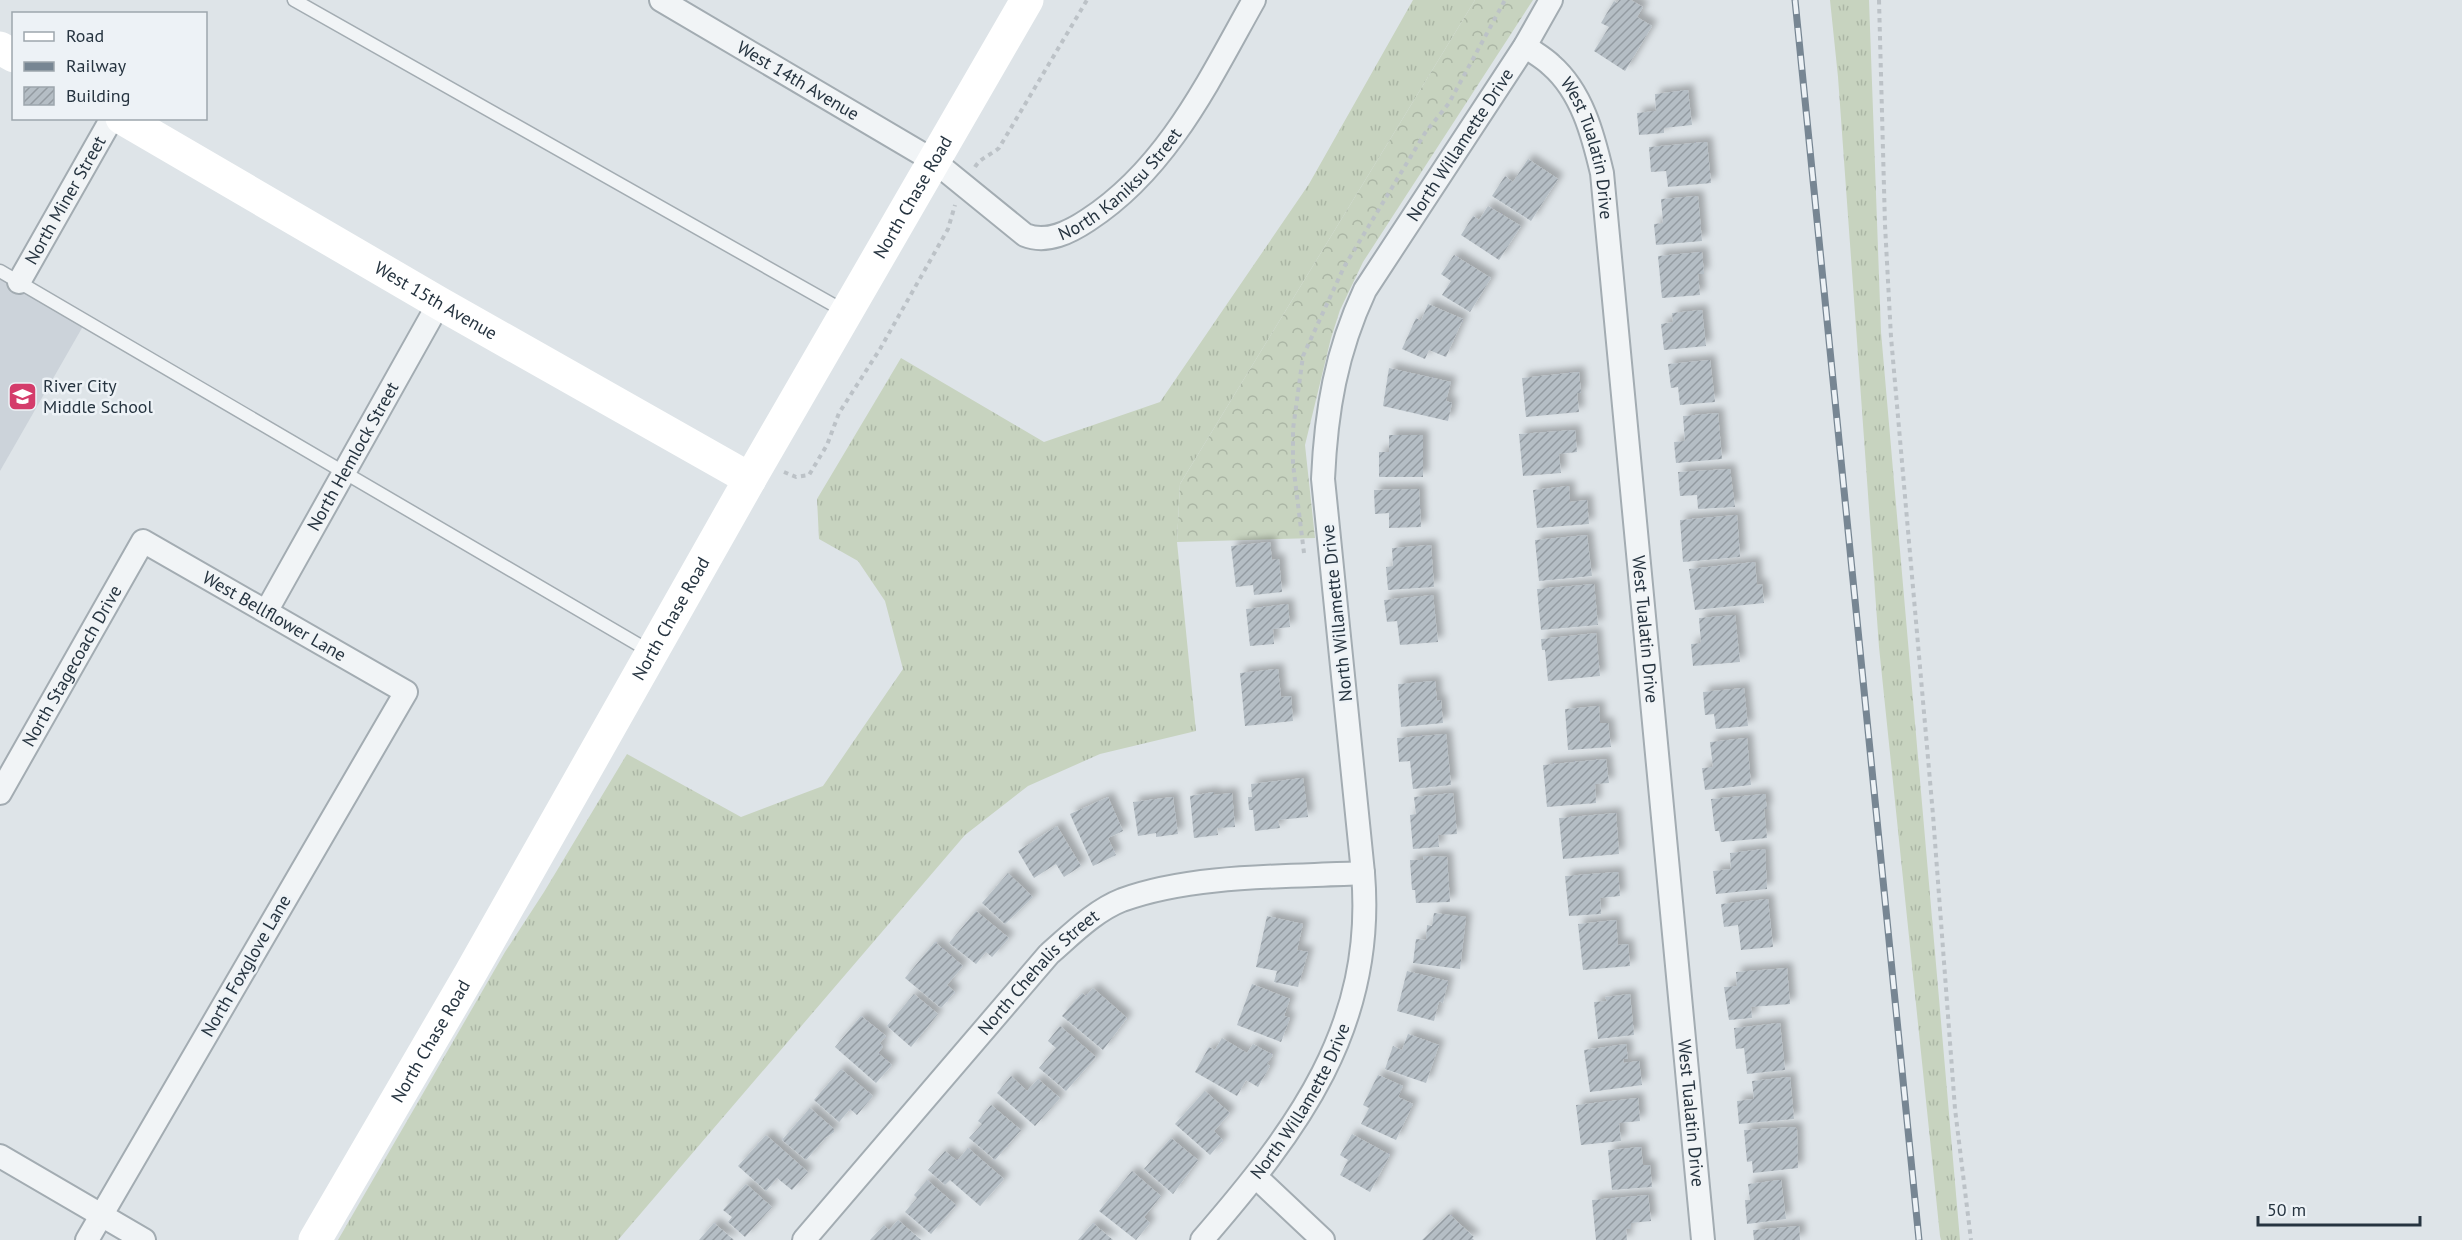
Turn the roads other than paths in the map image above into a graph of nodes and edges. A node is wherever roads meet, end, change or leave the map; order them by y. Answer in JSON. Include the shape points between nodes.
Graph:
{"nodes":[{"id":1,"x":294,"y":0,"type":"edge"},
{"id":2,"x":661,"y":0,"type":"edge"},
{"id":3,"x":1254,"y":0,"type":"edge"},
{"id":4,"x":1551,"y":0,"type":"edge"},
{"id":5,"x":1025,"y":1,"type":"edge"},
{"id":6,"x":1525,"y":46,"type":"junction"},
{"id":7,"x":111,"y":120,"type":"edge"},
{"id":8,"x":125,"y":120,"type":"edge"},
{"id":9,"x":934,"y":161,"type":"junction"},
{"id":10,"x":10,"y":276,"type":"edge"},
{"id":11,"x":439,"y":303,"type":"junction"},
{"id":12,"x":847,"y":313,"type":"junction"},
{"id":13,"x":343,"y":472,"type":"junction"},
{"id":14,"x":750,"y":479,"type":"junction"},
{"id":15,"x":143,"y":541,"type":"joint"},
{"id":16,"x":267,"y":610,"type":"junction"},
{"id":17,"x":652,"y":653,"type":"junction"},
{"id":18,"x":406,"y":692,"type":"joint"},
{"id":19,"x":0,"y":793,"type":"edge"},
{"id":20,"x":1364,"y":873,"type":"junction"},
{"id":21,"x":0,"y":1156,"type":"edge"},
{"id":22,"x":1256,"y":1177,"type":"junction"},
{"id":23,"x":101,"y":1215,"type":"junction"},
{"id":24,"x":87,"y":1240,"type":"edge"},
{"id":25,"x":144,"y":1240,"type":"edge"},
{"id":26,"x":315,"y":1240,"type":"edge"},
{"id":27,"x":804,"y":1240,"type":"edge"},
{"id":28,"x":1202,"y":1240,"type":"edge"},
{"id":29,"x":1323,"y":1240,"type":"edge"},
{"id":30,"x":1703,"y":1240,"type":"edge"}],
"edges":[{"from":1,"to":12,"type":"lane"},
{"from":2,"to":9,"type":"street","name":"West 14th Avenue"},
{"from":3,"to":9,"type":"street","name":"North Kaniksu Street","via":[[1196,102],[1160,155],[1113,204],[1076,228],[1034,239]]},
{"from":4,"to":6,"type":"street","name":"North Willamette Drive"},
{"from":5,"to":9,"type":"street","name":"North Chase Road"},
{"from":6,"to":20,"type":"street","name":"North Willamette Drive","via":[[1365,290],[1348,325],[1329,402],[1323,479]]},
{"from":6,"to":30,"type":"street","name":"West Tualatin Drive","via":[[1552,65],[1574,92],[1593,135],[1602,173]]},
{"from":7,"to":10,"type":"street","name":"North Miner Street"},
{"from":8,"to":11,"type":"street","name":"West 15th Avenue"},
{"from":9,"to":12,"type":"street","name":"North Chase Road"},
{"from":10,"to":13,"type":"lane"},
{"from":11,"to":13,"type":"street","name":"North Hemlock Street"},
{"from":11,"to":14,"type":"street","name":"West 15th Avenue"},
{"from":12,"to":14,"type":"street","name":"North Chase Road"},
{"from":13,"to":16,"type":"street","name":"North Hemlock Street"},
{"from":13,"to":17,"type":"lane"},
{"from":14,"to":17,"type":"street","name":"North Chase Road"},
{"from":15,"to":16,"type":"street","name":"West Bellflower Lane"},
{"from":15,"to":19,"type":"street","name":"North Stagecoach Drive"},
{"from":16,"to":18,"type":"street","name":"West Bellflower Lane"},
{"from":17,"to":26,"type":"street","name":"North Chase Road"},
{"from":18,"to":23,"type":"street","name":"North Foxglove Lane"},
{"from":20,"to":22,"type":"street","name":"North Willamette Drive","via":[[1361,949],[1342,1033],[1294,1126]]},
{"from":20,"to":27,"type":"street","name":"North Chehalis Street","via":[[1213,881],[1122,900],[1095,915],[1049,954]]},
{"from":21,"to":23,"type":"street"},
{"from":22,"to":28,"type":"street","name":"North Willamette Drive"},
{"from":22,"to":29,"type":"street"},
{"from":23,"to":24,"type":"street","name":"North Foxglove Lane"},
{"from":23,"to":25,"type":"street"}]}
